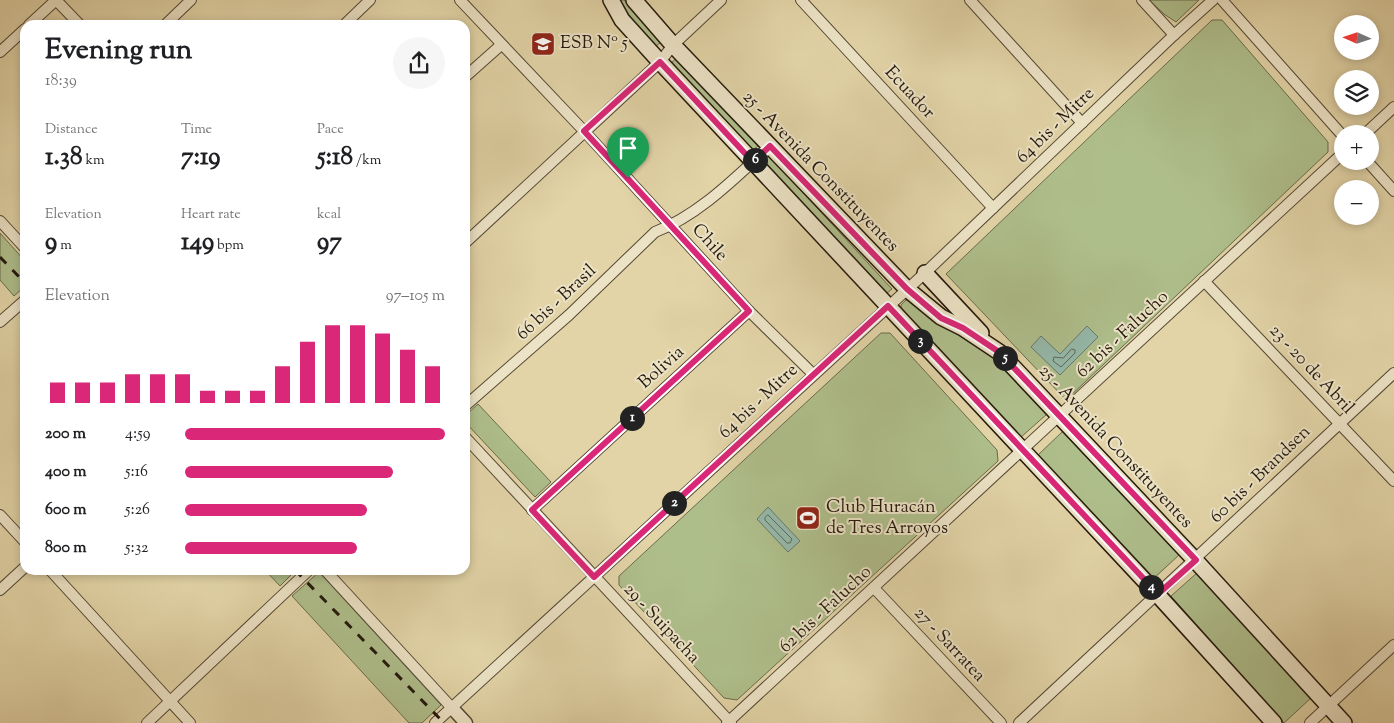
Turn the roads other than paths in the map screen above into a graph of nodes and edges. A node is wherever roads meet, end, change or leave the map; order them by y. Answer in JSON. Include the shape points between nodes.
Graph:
{"nodes":[{"id":1,"x":56,"y":0,"type":"edge"},
{"id":2,"x":191,"y":0,"type":"edge"},
{"id":3,"x":370,"y":0,"type":"edge"},
{"id":4,"x":460,"y":0,"type":"edge"},
{"id":5,"x":602,"y":0,"type":"edge"},
{"id":6,"x":611,"y":0,"type":"edge"},
{"id":7,"x":634,"y":0,"type":"edge"},
{"id":8,"x":721,"y":0,"type":"edge"},
{"id":9,"x":801,"y":0,"type":"edge"},
{"id":10,"x":970,"y":0,"type":"edge"},
{"id":11,"x":1142,"y":0,"type":"edge"},
{"id":12,"x":1213,"y":0,"type":"edge"},
{"id":13,"x":1222,"y":0,"type":"edge"},
{"id":14,"x":34,"y":20,"type":"edge"},
{"id":15,"x":75,"y":20,"type":"edge"},
{"id":16,"x":170,"y":20,"type":"edge"},
{"id":17,"x":349,"y":20,"type":"edge"},
{"id":18,"x":622,"y":20,"type":"junction"},
{"id":19,"x":20,"y":34,"type":"edge"},
{"id":20,"x":1174,"y":35,"type":"junction"},
{"id":21,"x":501,"y":45,"type":"junction"},
{"id":22,"x":673,"y":45,"type":"junction"},
{"id":23,"x":0,"y":52,"type":"edge"},
{"id":24,"x":660,"y":62,"type":"junction"},
{"id":25,"x":470,"y":73,"type":"edge"},
{"id":26,"x":1394,"y":107,"type":"edge"},
{"id":27,"x":1082,"y":123,"type":"junction"},
{"id":28,"x":1374,"y":125,"type":"edge"},
{"id":29,"x":1334,"y":126,"type":"edge"},
{"id":30,"x":584,"y":131,"type":"junction"},
{"id":31,"x":770,"y":146,"type":"junction"},
{"id":32,"x":1334,"y":161,"type":"edge"},
{"id":33,"x":753,"y":162,"type":"junction"},
{"id":34,"x":1375,"y":170,"type":"edge"},
{"id":35,"x":1394,"y":191,"type":"edge"},
{"id":36,"x":994,"y":208,"type":"junction"},
{"id":37,"x":0,"y":220,"type":"edge"},
{"id":38,"x":672,"y":225,"type":"junction"},
{"id":39,"x":470,"y":238,"type":"edge"},
{"id":40,"x":20,"y":242,"type":"edge"},
{"id":41,"x":924,"y":273,"type":"junction"},
{"id":42,"x":1204,"y":281,"type":"junction"},
{"id":43,"x":907,"y":289,"type":"junction"},
{"id":44,"x":20,"y":304,"type":"edge"},
{"id":45,"x":888,"y":306,"type":"junction"},
{"id":46,"x":749,"y":311,"type":"junction"},
{"id":47,"x":0,"y":322,"type":"edge"},
{"id":48,"x":999,"y":352,"type":"junction"},
{"id":49,"x":1394,"y":373,"type":"edge"},
{"id":50,"x":813,"y":374,"type":"junction"},
{"id":51,"x":470,"y":402,"type":"edge"},
{"id":52,"x":1060,"y":417,"type":"junction"},
{"id":53,"x":1339,"y":423,"type":"junction"},
{"id":54,"x":470,"y":442,"type":"edge"},
{"id":55,"x":1023,"y":450,"type":"junction"},
{"id":56,"x":1394,"y":481,"type":"edge"},
{"id":57,"x":532,"y":510,"type":"junction"},
{"id":58,"x":0,"y":515,"type":"edge"},
{"id":59,"x":20,"y":537,"type":"edge"},
{"id":60,"x":1196,"y":560,"type":"junction"},
{"id":61,"x":20,"y":572,"type":"edge"},
{"id":62,"x":55,"y":575,"type":"edge"},
{"id":63,"x":304,"y":575,"type":"edge"},
{"id":64,"x":330,"y":575,"type":"edge"},
{"id":65,"x":594,"y":577,"type":"junction"},
{"id":66,"x":874,"y":588,"type":"junction"},
{"id":67,"x":0,"y":590,"type":"edge"},
{"id":68,"x":1158,"y":594,"type":"junction"},
{"id":69,"x":1394,"y":645,"type":"edge"},
{"id":70,"x":170,"y":702,"type":"junction"},
{"id":71,"x":1328,"y":707,"type":"junction"},
{"id":72,"x":452,"y":708,"type":"junction"},
{"id":73,"x":729,"y":722,"type":"edge"},
{"id":74,"x":147,"y":723,"type":"edge"},
{"id":75,"x":190,"y":723,"type":"edge"},
{"id":76,"x":435,"y":723,"type":"edge"},
{"id":77,"x":466,"y":723,"type":"edge"},
{"id":78,"x":1000,"y":723,"type":"edge"},
{"id":79,"x":1019,"y":723,"type":"edge"},
{"id":80,"x":1274,"y":723,"type":"edge"},
{"id":81,"x":1310,"y":723,"type":"edge"},
{"id":82,"x":1344,"y":723,"type":"edge"}],
"edges":[{"from":1,"to":14,"type":"street"},
{"from":1,"to":15,"type":"street"},
{"from":2,"to":16,"type":"street"},
{"from":3,"to":17,"type":"street"},
{"from":4,"to":21,"type":"street","name":"Chile"},
{"from":5,"to":18,"type":"street"},
{"from":6,"to":18,"type":"main road"},
{"from":7,"to":22,"type":"main road","name":"25 - Avenida Constituyentes"},
{"from":8,"to":22,"type":"street"},
{"from":9,"to":36,"type":"street","name":"Ecuador"},
{"from":10,"to":27,"type":"street"},
{"from":11,"to":20,"type":"street"},
{"from":12,"to":20,"type":"street","name":"64 bis - Mitre"},
{"from":13,"to":29,"type":"street"},
{"from":18,"to":24,"type":"main road"},
{"from":19,"to":23,"type":"street"},
{"from":20,"to":27,"type":"street","name":"64 bis - Mitre"},
{"from":21,"to":25,"type":"street"},
{"from":21,"to":30,"type":"street","name":"Chile"},
{"from":22,"to":24,"type":"street"},
{"from":22,"to":31,"type":"main road","name":"25 - Avenida Constituyentes"},
{"from":24,"to":30,"type":"street"},
{"from":24,"to":33,"type":"main road"},
{"from":26,"to":28,"type":"street"},
{"from":27,"to":36,"type":"street","name":"64 bis - Mitre"},
{"from":30,"to":38,"type":"street","name":"Chile"},
{"from":30,"to":39,"type":"street"},
{"from":31,"to":33,"type":"street","name":"66 bis - Brasil"},
{"from":31,"to":43,"type":"main road","name":"25 - Avenida Constituyentes"},
{"from":32,"to":42,"type":"street","name":"62 bis - Falucho"},
{"from":33,"to":38,"type":"street","name":"66 bis - Brasil","via":[[690,215]]},
{"from":33,"to":45,"type":"main road"},
{"from":34,"to":35,"type":"street"},
{"from":36,"to":41,"type":"street","name":"64 bis - Mitre"},
{"from":37,"to":40,"type":"street"},
{"from":38,"to":46,"type":"street","name":"Chile"},
{"from":38,"to":51,"type":"street","name":"66 bis - Brasil","via":[[655,232],[570,315]]},
{"from":41,"to":43,"type":"street","name":"64 bis - Mitre"},
{"from":41,"to":48,"type":"main road"},
{"from":42,"to":52,"type":"street","name":"62 bis - Falucho"},
{"from":42,"to":53,"type":"street","name":"23 - 20 de Abril"},
{"from":43,"to":45,"type":"street","name":"64 bis - Mitre"},
{"from":43,"to":48,"type":"main road","name":"25 - Avenida Constituyentes","via":[[941,318]]},
{"from":44,"to":47,"type":"street"},
{"from":45,"to":50,"type":"street","name":"64 bis - Mitre"},
{"from":45,"to":55,"type":"main road"},
{"from":46,"to":50,"type":"street","name":"Chile"},
{"from":46,"to":57,"type":"street","name":"Bolivia"},
{"from":48,"to":52,"type":"main road","name":"25 - Avenida Constituyentes"},
{"from":49,"to":53,"type":"street","name":"60 bis - Brandsen"},
{"from":50,"to":65,"type":"street","name":"64 bis - Mitre"},
{"from":52,"to":55,"type":"street","name":"62 bis - Falucho"},
{"from":52,"to":60,"type":"main road","name":"25 - Avenida Constituyentes"},
{"from":53,"to":56,"type":"street","name":"23 - 20 de Abril"},
{"from":53,"to":60,"type":"street","name":"60 bis - Brandsen"},
{"from":54,"to":57,"type":"street","name":"29 - Suipacha"},
{"from":55,"to":66,"type":"street","name":"62 bis - Falucho"},
{"from":55,"to":68,"type":"main road"},
{"from":57,"to":65,"type":"street","name":"29 - Suipacha"},
{"from":58,"to":59,"type":"street"},
{"from":60,"to":68,"type":"street","name":"60 bis - Brandsen"},
{"from":60,"to":71,"type":"main road","name":"25 - Avenida Constituyentes"},
{"from":61,"to":67,"type":"street"},
{"from":62,"to":70,"type":"street"},
{"from":63,"to":70,"type":"street"},
{"from":64,"to":72,"type":"street"},
{"from":65,"to":72,"type":"street","name":"64 bis - Mitre"},
{"from":65,"to":73,"type":"street","name":"29 - Suipacha"},
{"from":66,"to":73,"type":"street","name":"62 bis - Falucho"},
{"from":66,"to":78,"type":"street","name":"27 - Sarratea"},
{"from":68,"to":79,"type":"street","name":"60 bis - Brandsen"},
{"from":68,"to":80,"type":"main road"},
{"from":69,"to":71,"type":"street"},
{"from":70,"to":74,"type":"street"},
{"from":70,"to":75,"type":"street"},
{"from":71,"to":81,"type":"street"},
{"from":71,"to":82,"type":"main road","name":"25 - Avenida Constituyentes"},
{"from":72,"to":76,"type":"street","name":"64 bis - Mitre"},
{"from":72,"to":77,"type":"street"}]}
